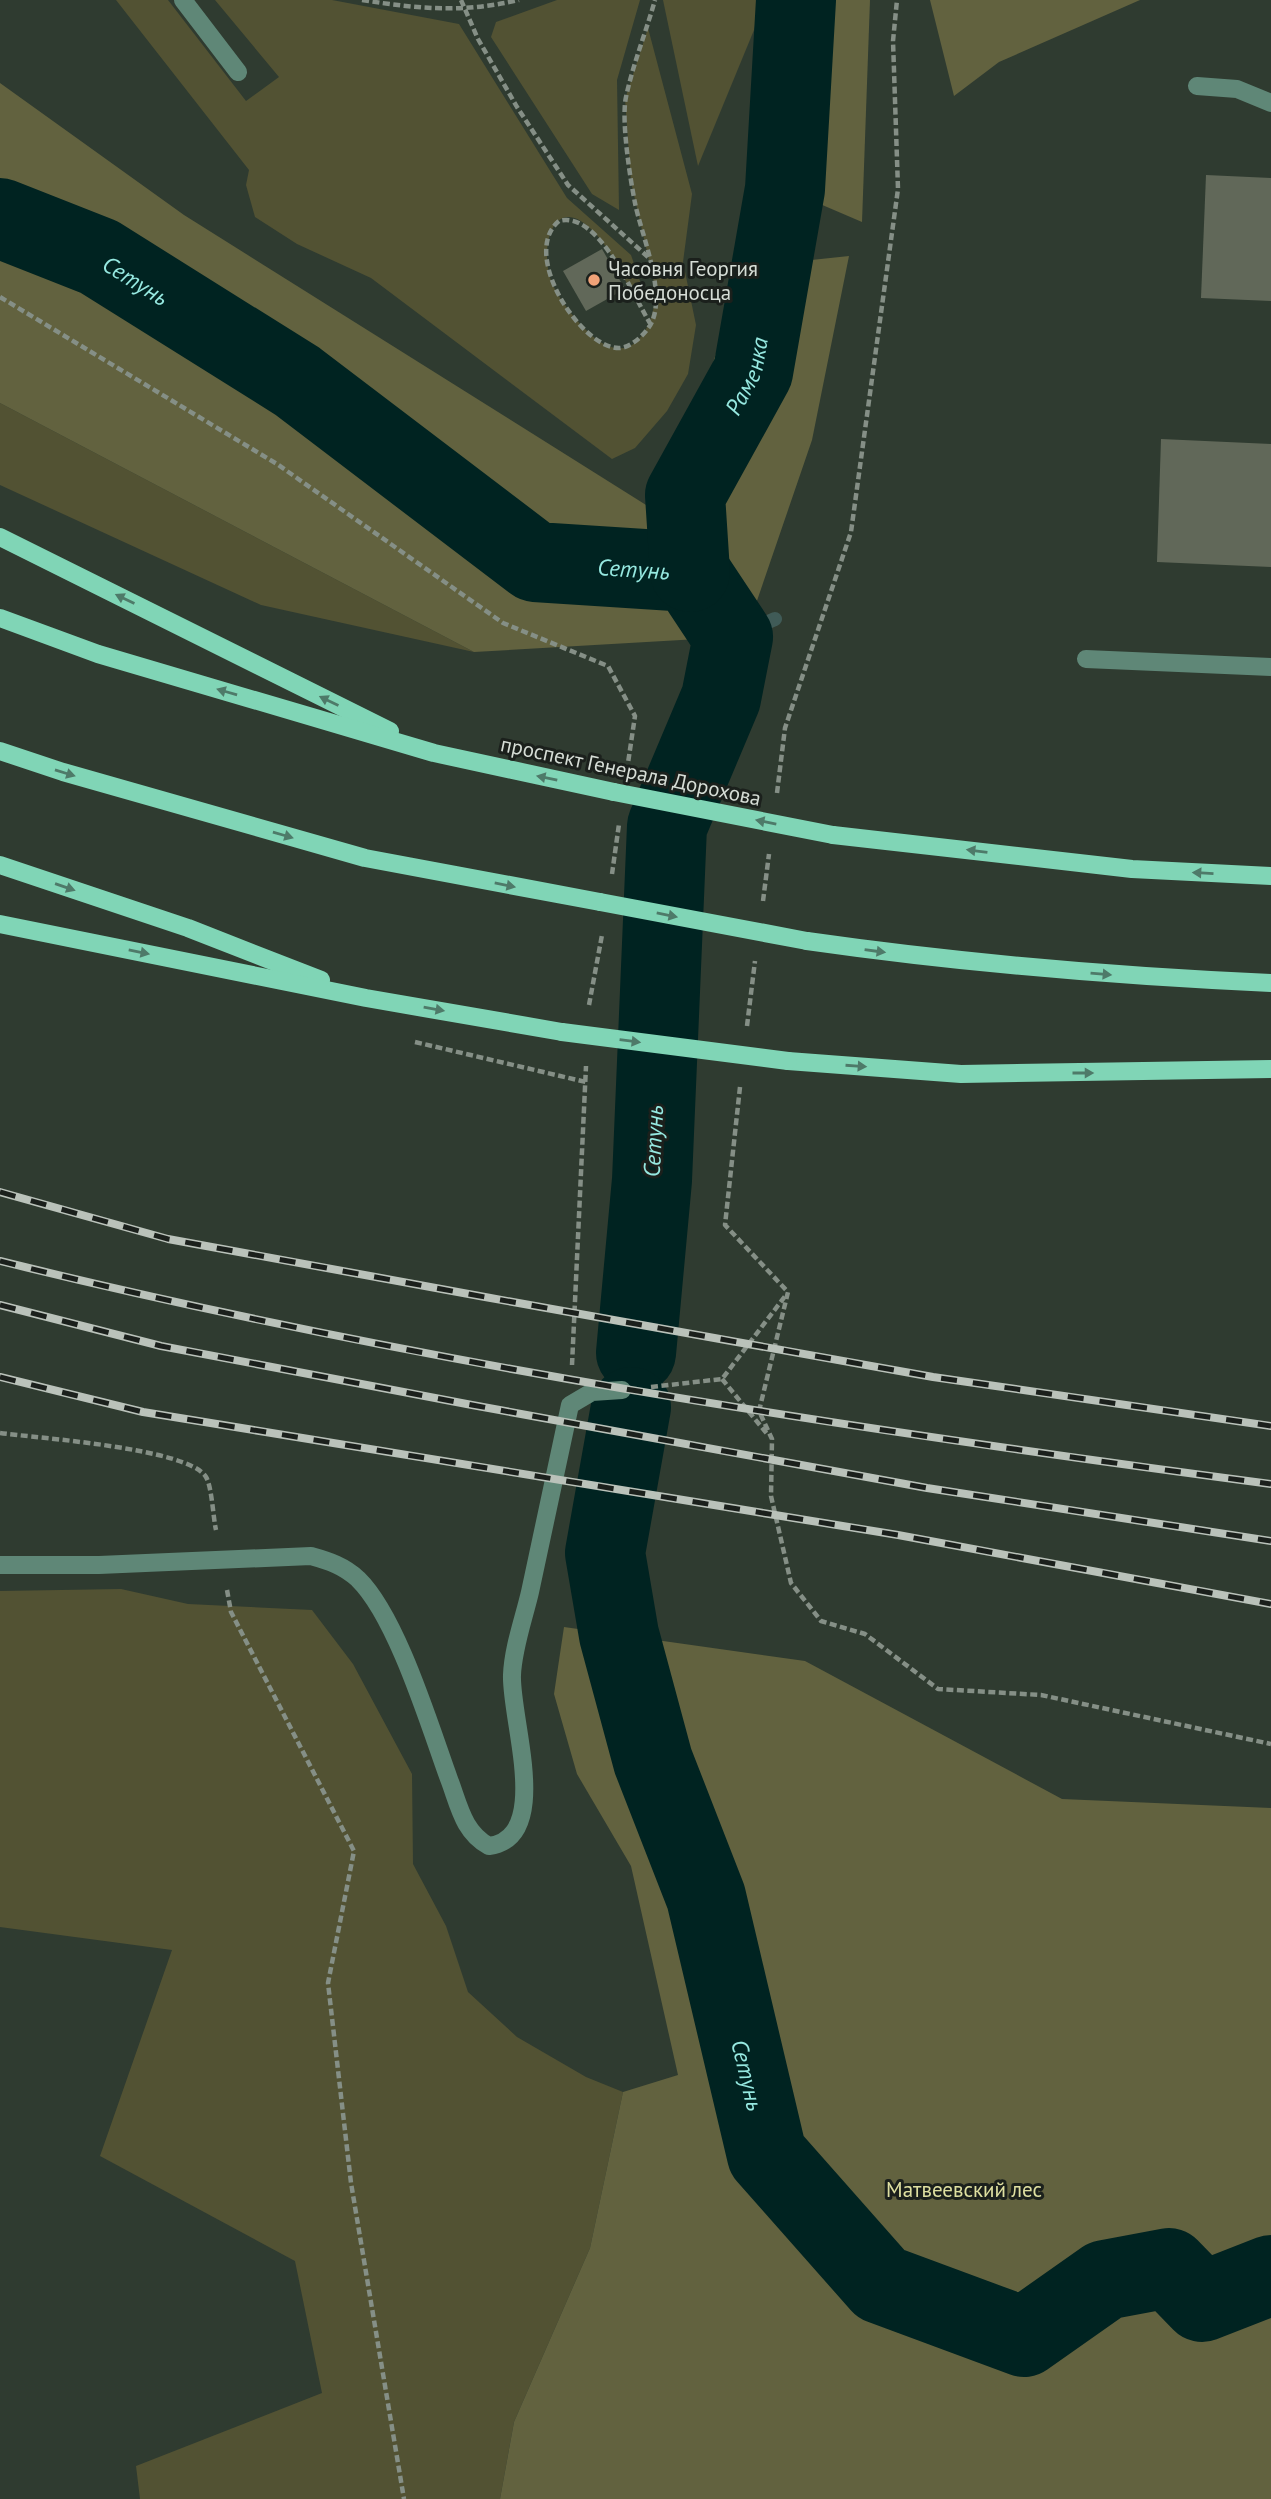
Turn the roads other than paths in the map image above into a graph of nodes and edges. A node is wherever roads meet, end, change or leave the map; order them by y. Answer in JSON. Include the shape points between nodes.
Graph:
{"nodes":[{"id":1,"x":183,"y":0,"type":"edge"},
{"id":2,"x":238,"y":72,"type":"dead end"},
{"id":3,"x":1197,"y":86,"type":"dead end"},
{"id":4,"x":1271,"y":103,"type":"edge"},
{"id":5,"x":0,"y":537,"type":"edge"},
{"id":6,"x":0,"y":618,"type":"edge"},
{"id":7,"x":1086,"y":659,"type":"dead end"},
{"id":8,"x":1271,"y":667,"type":"edge"},
{"id":9,"x":0,"y":751,"type":"edge"},
{"id":10,"x":434,"y":753,"type":"junction"},
{"id":11,"x":0,"y":864,"type":"edge"},
{"id":12,"x":1271,"y":876,"type":"edge"},
{"id":13,"x":0,"y":924,"type":"edge"},
{"id":14,"x":1271,"y":983,"type":"edge"},
{"id":15,"x":366,"y":998,"type":"junction"},
{"id":16,"x":1271,"y":1069,"type":"edge"},
{"id":17,"x":622,"y":1390,"type":"road end"},
{"id":18,"x":0,"y":1565,"type":"edge"}],
"edges":[{"from":1,"to":2,"type":"lane"},
{"from":3,"to":4,"type":"lane","via":[[1237,89]]},
{"from":10,"to":5,"type":"main road","one_way":true},
{"from":10,"to":6,"type":"main road","name":"проспект Генерала Дорохова","one_way":true,"via":[[98,654]]},
{"from":7,"to":8,"type":"lane"},
{"from":9,"to":14,"type":"main road","one_way":true,"bridge":true,"via":[[365,858],[807,942],[949,961]]},
{"from":12,"to":10,"type":"main road","name":"проспект Генерала Дорохова","one_way":true,"bridge":true,"via":[[1132,869],[833,835]]},
{"from":11,"to":15,"type":"main road","one_way":true,"via":[[188,928]]},
{"from":13,"to":15,"type":"main road","one_way":true},
{"from":15,"to":16,"type":"main road","one_way":true,"bridge":true,"via":[[562,1032],[788,1061],[961,1074]]},
{"from":17,"to":18,"type":"lane","via":[[592,1392],[570,1405],[512,1675],[525,1801],[520,1826],[502,1844],[489,1846],[468,1830],[387,1624],[360,1581],[338,1563],[311,1556]]}]}
